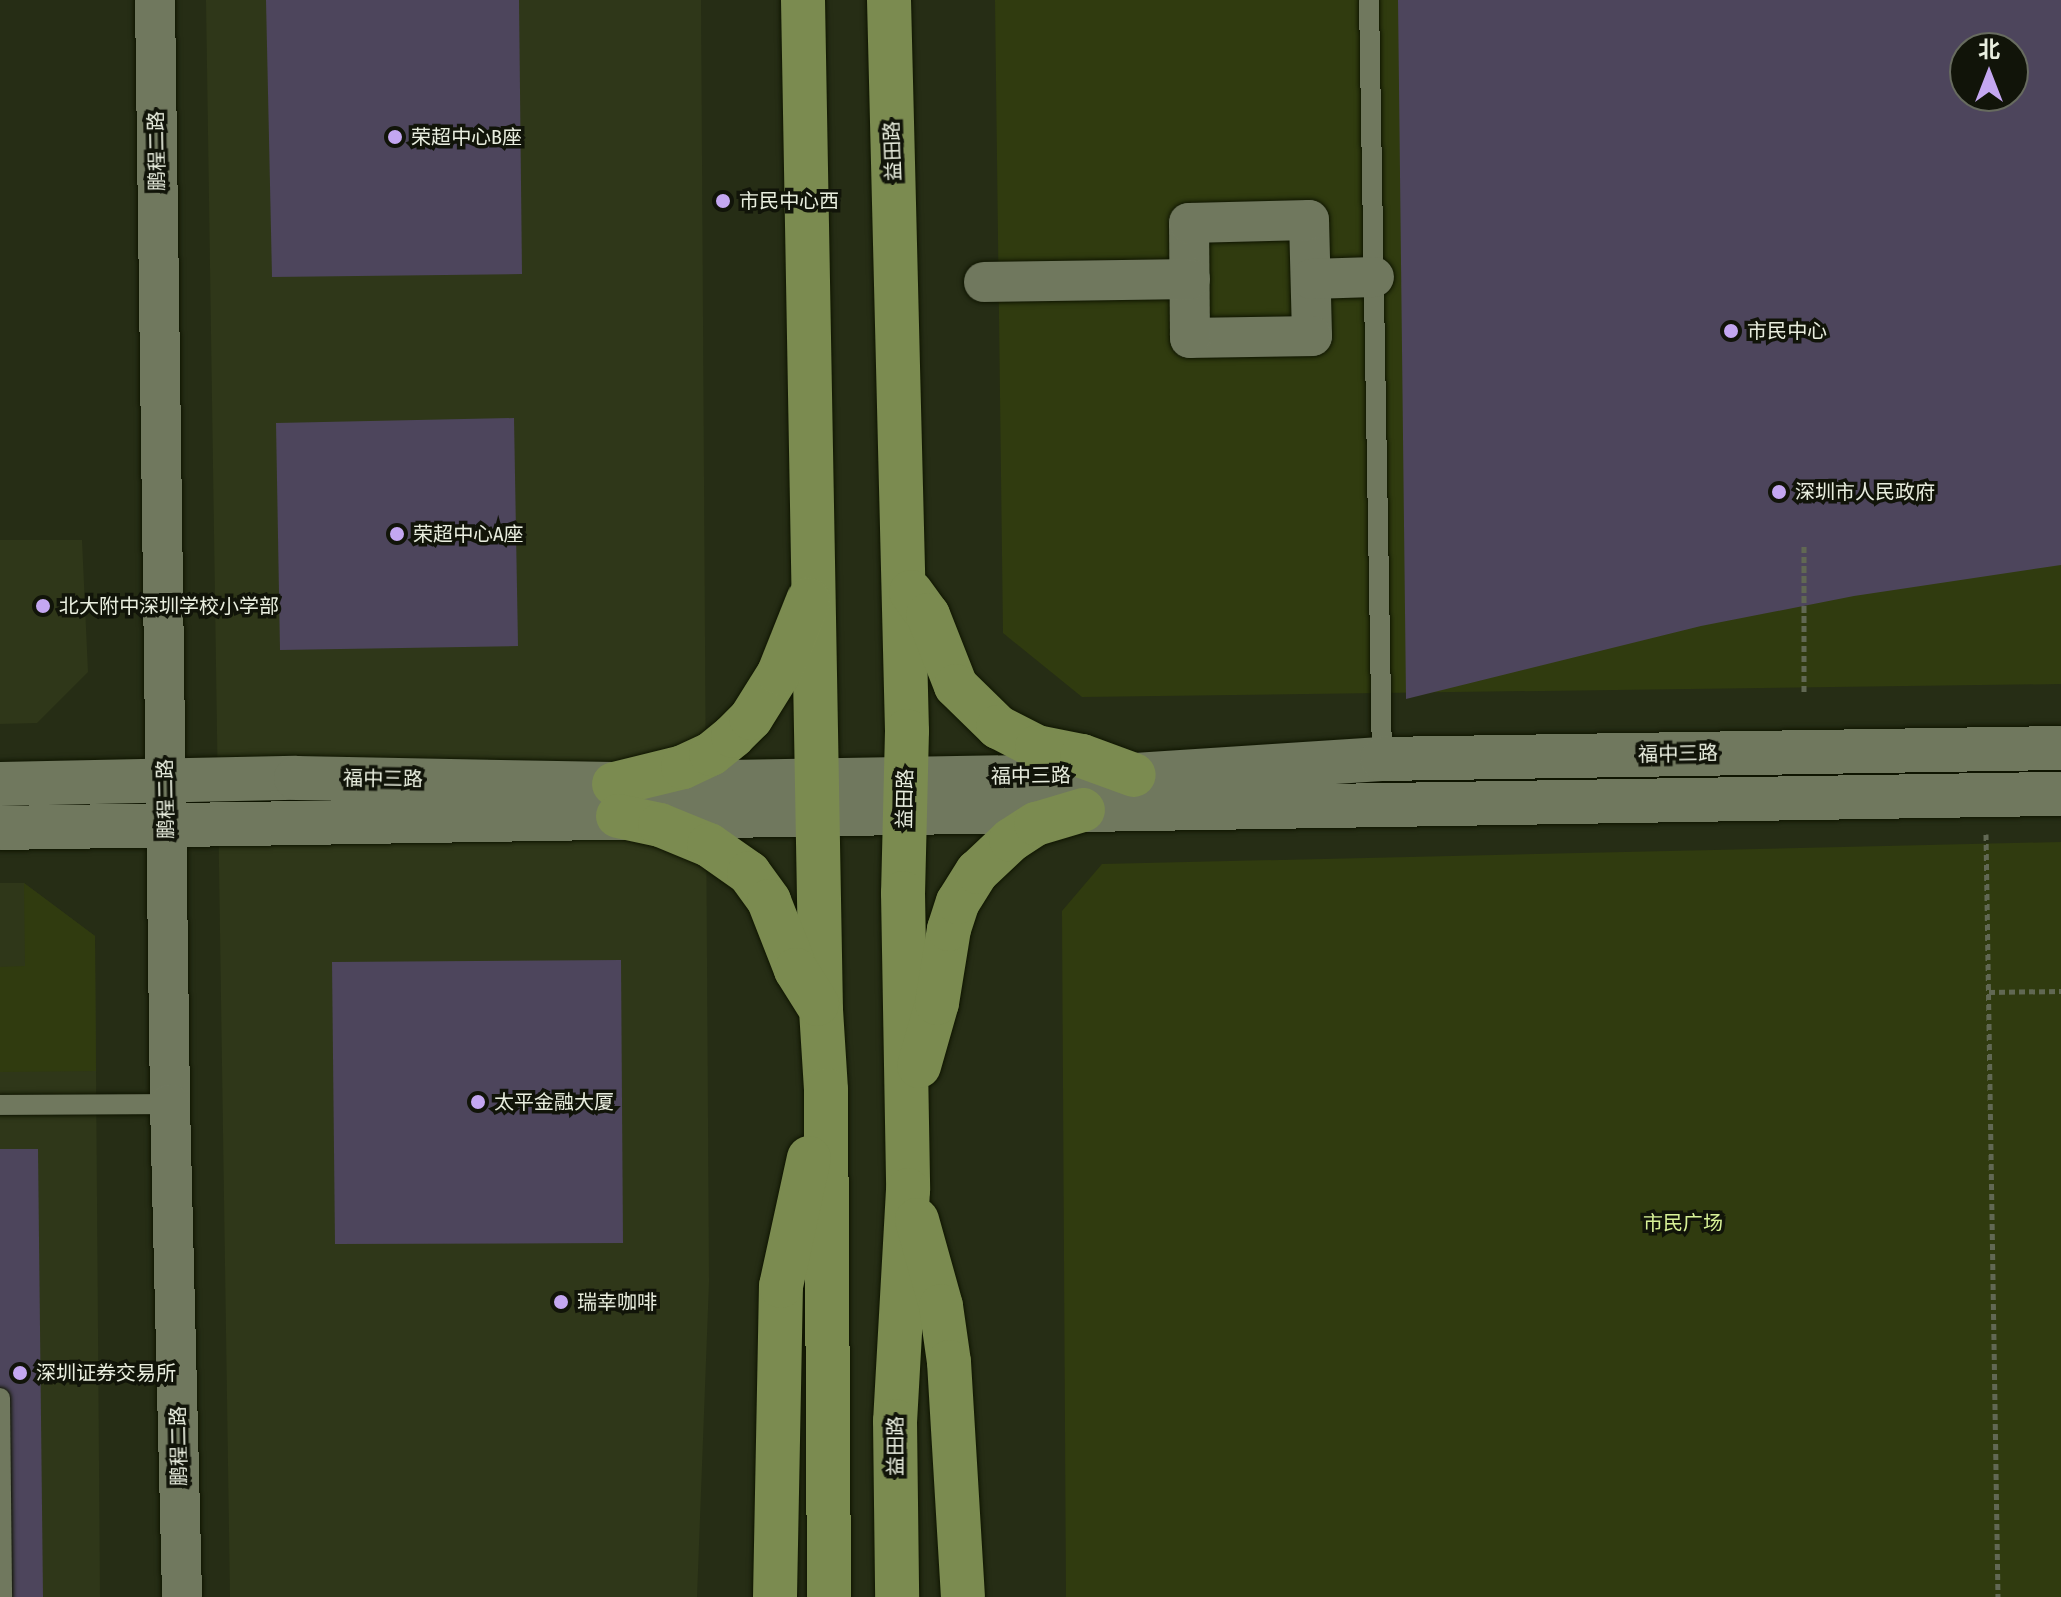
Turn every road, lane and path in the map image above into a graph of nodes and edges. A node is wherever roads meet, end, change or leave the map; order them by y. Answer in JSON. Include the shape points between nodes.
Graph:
{"nodes":[{"id":1,"x":155,"y":0,"type":"edge"},
{"id":2,"x":803,"y":0,"type":"edge"},
{"id":3,"x":889,"y":0,"type":"edge"},
{"id":4,"x":1369,"y":0,"type":"edge"},
{"id":5,"x":1374,"y":277,"type":"junction"},
{"id":6,"x":1190,"y":279,"type":"junction"},
{"id":7,"x":1311,"y":279,"type":"junction"},
{"id":8,"x":984,"y":282,"type":"dead end"},
{"id":9,"x":1804,"y":546,"type":"dead end"},
{"id":10,"x":815,"y":583,"type":"junction"},
{"id":11,"x":906,"y":586,"type":"junction"},
{"id":12,"x":1804,"y":693,"type":"dead end"},
{"id":13,"x":2061,"y":748,"type":"edge"},
{"id":14,"x":1382,"y":759,"type":"junction"},
{"id":15,"x":1134,"y":775,"type":"junction"},
{"id":16,"x":167,"y":780,"type":"junction"},
{"id":17,"x":0,"y":784,"type":"edge"},
{"id":18,"x":905,"y":794,"type":"junction"},
{"id":19,"x":2061,"y":794,"type":"edge"},
{"id":20,"x":819,"y":796,"type":"junction"},
{"id":21,"x":616,"y":800,"type":"junction"},
{"id":22,"x":1083,"y":810,"type":"junction"},
{"id":23,"x":167,"y":825,"type":"junction"},
{"id":24,"x":1986,"y":826,"type":"dead end"},
{"id":25,"x":0,"y":828,"type":"edge"},
{"id":26,"x":2061,"y":991,"type":"edge"},
{"id":27,"x":1989,"y":992,"type":"junction"},
{"id":28,"x":821,"y":1010,"type":"junction"},
{"id":29,"x":826,"y":1090,"type":"junction"},
{"id":30,"x":170,"y":1104,"type":"junction"},
{"id":31,"x":0,"y":1105,"type":"edge"},
{"id":32,"x":906,"y":1106,"type":"junction"},
{"id":33,"x":908,"y":1190,"type":"junction"},
{"id":34,"x":0,"y":1398,"type":"edge"},
{"id":35,"x":2,"y":1597,"type":"edge"},
{"id":36,"x":182,"y":1597,"type":"edge"},
{"id":37,"x":775,"y":1597,"type":"edge"},
{"id":38,"x":829,"y":1597,"type":"edge"},
{"id":39,"x":897,"y":1597,"type":"edge"},
{"id":40,"x":963,"y":1597,"type":"edge"},
{"id":41,"x":1998,"y":1597,"type":"edge"}],
"edges":[{"from":1,"to":16,"type":"street","name":"鹏程二路"},
{"from":2,"to":10,"type":"main road"},
{"from":3,"to":11,"type":"main road","name":"益田路"},
{"from":4,"to":5,"type":"lane"},
{"from":5,"to":7,"type":"street"},
{"from":5,"to":14,"type":"lane"},
{"from":6,"to":7,"type":"street","via":[[1189,223],[1309,220]]},
{"from":6,"to":7,"type":"street","via":[[1190,338],[1312,336]]},
{"from":6,"to":8,"type":"street"},
{"from":9,"to":12,"type":"path"},
{"from":10,"to":20,"type":"main road"},
{"from":10,"to":21,"type":"main road","via":[[779,673],[742,727],[711,754]]},
{"from":11,"to":15,"type":"main road","via":[[928,615],[956,686],[998,727],[1037,747]]},
{"from":11,"to":18,"type":"main road","name":"益田路"},
{"from":13,"to":14,"type":"street","name":"福中三路"},
{"from":14,"to":15,"type":"street","name":"福中三路"},
{"from":15,"to":18,"type":"street","name":"福中三路"},
{"from":16,"to":17,"type":"street","name":"福中三路"},
{"from":16,"to":21,"type":"street","name":"福中三路","via":[[296,778]]},
{"from":16,"to":23,"type":"street","name":"鹏程二路"},
{"from":18,"to":20,"type":"street","name":"福中三路"},
{"from":18,"to":22,"type":"street","name":"福中三路"},
{"from":18,"to":32,"type":"main road","name":"益田路"},
{"from":19,"to":22,"type":"street","name":"福中三路"},
{"from":20,"to":21,"type":"street","name":"福中三路"},
{"from":20,"to":28,"type":"main road"},
{"from":21,"to":23,"type":"street","name":"福中三路"},
{"from":21,"to":28,"type":"main road","via":[[709,845],[749,873],[769,901],[796,970]]},
{"from":22,"to":32,"type":"main road","via":[[1036,824],[1011,840],[977,872],[958,902],[931,1028]]},
{"from":23,"to":25,"type":"street","name":"福中三路"},
{"from":23,"to":30,"type":"street","name":"鹏程二路"},
{"from":24,"to":27,"type":"path"},
{"from":26,"to":27,"type":"path"},
{"from":27,"to":41,"type":"path"},
{"from":28,"to":29,"type":"main road"},
{"from":29,"to":37,"type":"main road","via":[[781,1286]]},
{"from":29,"to":38,"type":"main road"},
{"from":30,"to":31,"type":"lane"},
{"from":30,"to":36,"type":"street","name":"鹏程二路"},
{"from":32,"to":33,"type":"main road","name":"益田路"},
{"from":33,"to":39,"type":"main road","name":"益田路","via":[[895,1421]]},
{"from":33,"to":40,"type":"main road","via":[[931,1266],[949,1362]]},
{"from":34,"to":35,"type":"lane"}]}
